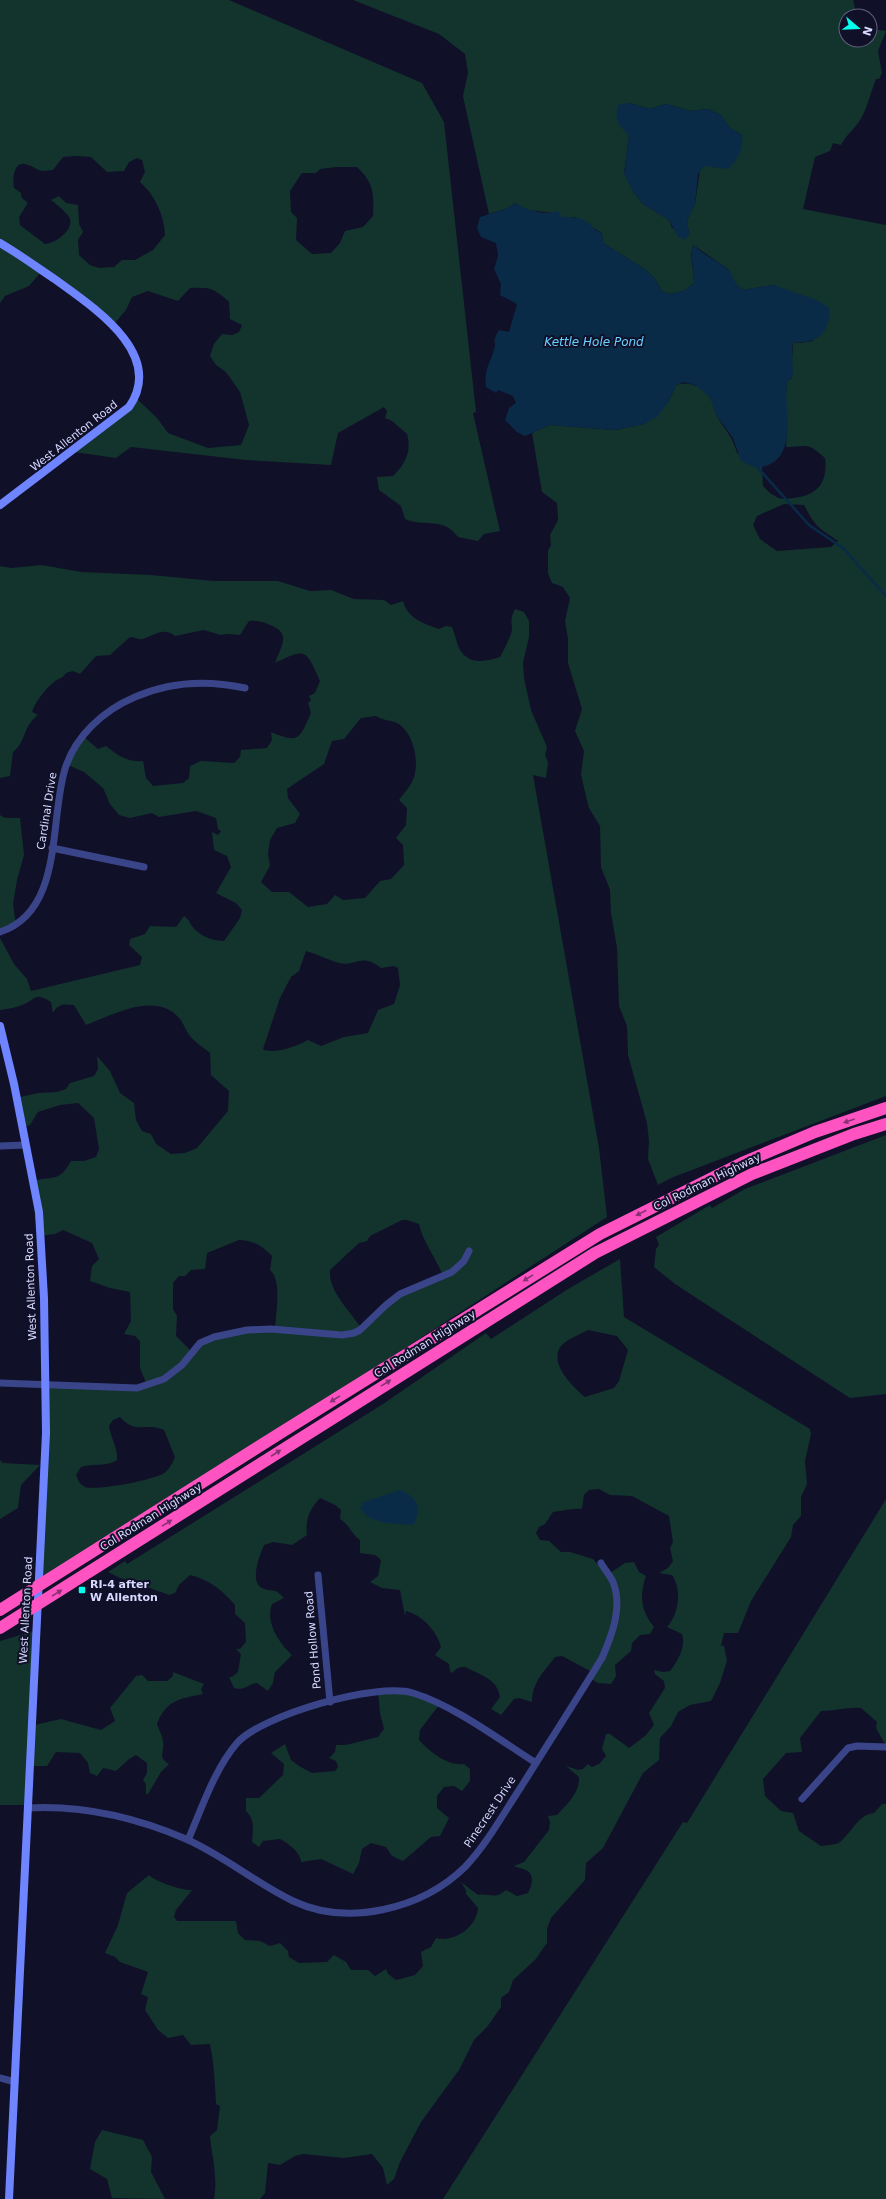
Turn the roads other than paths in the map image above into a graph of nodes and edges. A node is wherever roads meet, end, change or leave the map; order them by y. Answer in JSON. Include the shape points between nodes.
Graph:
{"nodes":[{"id":1,"x":0,"y":243,"type":"edge"},
{"id":2,"x":0,"y":505,"type":"edge"},
{"id":3,"x":245,"y":688,"type":"dead end"},
{"id":4,"x":52,"y":848,"type":"junction"},
{"id":5,"x":144,"y":867,"type":"dead end"},
{"id":6,"x":0,"y":932,"type":"edge"},
{"id":7,"x":0,"y":1026,"type":"edge"},
{"id":8,"x":886,"y":1108,"type":"edge"},
{"id":9,"x":886,"y":1124,"type":"edge"},
{"id":10,"x":26,"y":1145,"type":"junction"},
{"id":11,"x":0,"y":1146,"type":"edge"},
{"id":12,"x":469,"y":1251,"type":"dead end"},
{"id":13,"x":0,"y":1383,"type":"edge"},
{"id":14,"x":45,"y":1385,"type":"junction"},
{"id":15,"x":601,"y":1563,"type":"dead end"},
{"id":16,"x":318,"y":1575,"type":"dead end"},
{"id":17,"x":38,"y":1587,"type":"junction"},
{"id":18,"x":37,"y":1605,"type":"junction"},
{"id":19,"x":0,"y":1610,"type":"edge"},
{"id":20,"x":0,"y":1628,"type":"edge"},
{"id":21,"x":330,"y":1702,"type":"junction"},
{"id":22,"x":886,"y":1747,"type":"edge"},
{"id":23,"x":536,"y":1763,"type":"junction"},
{"id":24,"x":802,"y":1799,"type":"dead end"},
{"id":25,"x":28,"y":1808,"type":"junction"},
{"id":26,"x":188,"y":1840,"type":"junction"},
{"id":27,"x":0,"y":2078,"type":"edge"},
{"id":28,"x":15,"y":2082,"type":"junction"},
{"id":29,"x":9,"y":2199,"type":"edge"}],
"edges":[{"from":1,"to":2,"type":"street","name":"West Allenton Road","via":[[108,319],[124,340],[139,370],[139,386],[129,407]]},
{"from":3,"to":4,"type":"street","name":"Cardinal Drive","via":[[211,683],[170,686],[134,697],[104,715],[84,736],[65,768]]},
{"from":4,"to":5,"type":"street"},
{"from":4,"to":6,"type":"street","name":"Cardinal Drive","via":[[44,886],[35,905],[13,927]]},
{"from":7,"to":10,"type":"street","name":"West Allenton Road"},
{"from":8,"to":17,"type":"highway","name":"Col Rodman Highway","one_way":true,"via":[[815,1132],[742,1163],[600,1234]]},
{"from":18,"to":9,"type":"highway","name":"Col Rodman Highway","one_way":true,"via":[[595,1253],[752,1174]]},
{"from":10,"to":11,"type":"street"},
{"from":10,"to":14,"type":"street","name":"West Allenton Road","via":[[39,1212],[44,1298]]},
{"from":12,"to":14,"type":"street","via":[[464,1261],[452,1272],[400,1294],[354,1333],[342,1335],[278,1329],[247,1330],[207,1339],[200,1343],[176,1370],[148,1386],[126,1389]]},
{"from":13,"to":14,"type":"street"},
{"from":14,"to":17,"type":"street","name":"West Allenton Road","via":[[46,1433]]},
{"from":15,"to":23,"type":"street","name":"Pinecrest Drive","via":[[613,1582],[616,1596],[617,1609],[612,1635],[602,1658]]},
{"from":16,"to":21,"type":"street","name":"Pond Hollow Road"},
{"from":17,"to":18,"type":"street","name":"West Allenton Road"},
{"from":17,"to":19,"type":"highway","name":"Col Rodman Highway"},
{"from":18,"to":20,"type":"highway","name":"Col Rodman Highway"},
{"from":18,"to":25,"type":"street","name":"West Allenton Road"},
{"from":21,"to":23,"type":"street","via":[[376,1691],[391,1690],[414,1694],[445,1707]]},
{"from":21,"to":26,"type":"street","via":[[268,1722],[246,1735],[218,1772]]},
{"from":22,"to":24,"type":"street","via":[[848,1748]]},
{"from":23,"to":26,"type":"street","name":"Pinecrest Drive","via":[[486,1841],[466,1866],[440,1887],[395,1907],[336,1912],[306,1906]]},
{"from":25,"to":26,"type":"street","name":"Pinecrest Drive","via":[[69,1808],[101,1813],[132,1820]]},
{"from":25,"to":28,"type":"street","name":"West Allenton Road"},
{"from":27,"to":28,"type":"street"},
{"from":28,"to":29,"type":"street","name":"West Allenton Road"}]}
